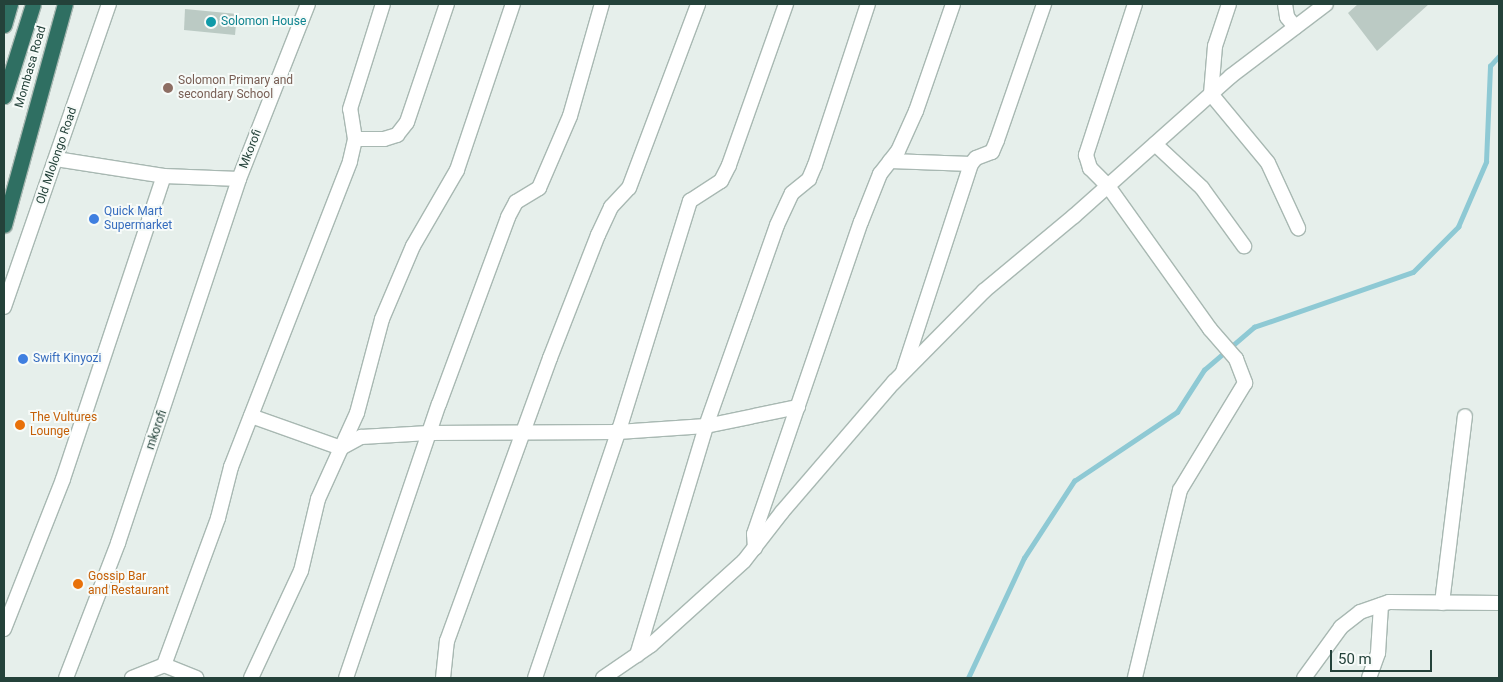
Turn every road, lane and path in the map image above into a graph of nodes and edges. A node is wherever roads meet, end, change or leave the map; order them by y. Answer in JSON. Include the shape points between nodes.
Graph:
{"nodes":[{"id":1,"x":10,"y":4,"type":"edge"},
{"id":2,"x":33,"y":4,"type":"edge"},
{"id":3,"x":65,"y":4,"type":"edge"},
{"id":4,"x":109,"y":4,"type":"edge"},
{"id":5,"x":308,"y":4,"type":"edge"},
{"id":6,"x":383,"y":4,"type":"edge"},
{"id":7,"x":447,"y":4,"type":"edge"},
{"id":8,"x":513,"y":4,"type":"edge"},
{"id":9,"x":602,"y":4,"type":"edge"},
{"id":10,"x":698,"y":4,"type":"edge"},
{"id":11,"x":786,"y":4,"type":"edge"},
{"id":12,"x":868,"y":4,"type":"edge"},
{"id":13,"x":953,"y":4,"type":"edge"},
{"id":14,"x":1044,"y":4,"type":"edge"},
{"id":15,"x":1135,"y":4,"type":"edge"},
{"id":16,"x":1229,"y":4,"type":"edge"},
{"id":17,"x":1284,"y":4,"type":"edge"},
{"id":18,"x":1326,"y":4,"type":"edge"},
{"id":19,"x":4,"y":24,"type":"edge"},
{"id":20,"x":1295,"y":27,"type":"junction"},
{"id":21,"x":1211,"y":94,"type":"junction"},
{"id":22,"x":4,"y":96,"type":"edge"},
{"id":23,"x":355,"y":139,"type":"junction"},
{"id":24,"x":1155,"y":144,"type":"junction"},
{"id":25,"x":56,"y":159,"type":"junction"},
{"id":26,"x":890,"y":161,"type":"junction"},
{"id":27,"x":971,"y":164,"type":"junction"},
{"id":28,"x":164,"y":176,"type":"junction"},
{"id":29,"x":239,"y":179,"type":"junction"},
{"id":30,"x":1108,"y":186,"type":"junction"},
{"id":31,"x":4,"y":225,"type":"edge"},
{"id":32,"x":1298,"y":228,"type":"dead end"},
{"id":33,"x":1244,"y":246,"type":"dead end"},
{"id":34,"x":4,"y":307,"type":"edge"},
{"id":35,"x":902,"y":373,"type":"junction"},
{"id":36,"x":798,"y":407,"type":"junction"},
{"id":37,"x":251,"y":416,"type":"junction"},
{"id":38,"x":1465,"y":416,"type":"dead end"},
{"id":39,"x":706,"y":426,"type":"junction"},
{"id":40,"x":618,"y":432,"type":"junction"},
{"id":41,"x":429,"y":433,"type":"junction"},
{"id":42,"x":522,"y":434,"type":"junction"},
{"id":43,"x":341,"y":448,"type":"junction"},
{"id":44,"x":755,"y":548,"type":"junction"},
{"id":45,"x":1442,"y":603,"type":"junction"},
{"id":46,"x":1499,"y":603,"type":"edge"},
{"id":47,"x":1381,"y":605,"type":"junction"},
{"id":48,"x":4,"y":629,"type":"edge"},
{"id":49,"x":637,"y":655,"type":"junction"},
{"id":50,"x":164,"y":665,"type":"junction"},
{"id":51,"x":66,"y":678,"type":"edge"},
{"id":52,"x":132,"y":678,"type":"edge"},
{"id":53,"x":197,"y":678,"type":"edge"},
{"id":54,"x":251,"y":678,"type":"edge"},
{"id":55,"x":346,"y":678,"type":"edge"},
{"id":56,"x":443,"y":678,"type":"edge"},
{"id":57,"x":535,"y":678,"type":"edge"},
{"id":58,"x":603,"y":678,"type":"edge"},
{"id":59,"x":1135,"y":678,"type":"edge"},
{"id":60,"x":1304,"y":678,"type":"edge"},
{"id":61,"x":1369,"y":678,"type":"edge"}],
"edges":[{"from":1,"to":19,"type":"highway"},
{"from":2,"to":22,"type":"highway"},
{"from":3,"to":31,"type":"highway","name":"Mombasa Road"},
{"from":4,"to":25,"type":"street","name":"Old Mlolongo Road"},
{"from":5,"to":29,"type":"street","name":"Mkorofi"},
{"from":6,"to":23,"type":"street","via":[[350,109]]},
{"from":7,"to":23,"type":"street","via":[[407,122],[397,134],[384,139]]},
{"from":8,"to":43,"type":"street","via":[[457,170],[413,246],[382,320],[357,413]]},
{"from":9,"to":41,"type":"street","via":[[570,116],[539,188],[516,202],[508,217]]},
{"from":10,"to":42,"type":"street","via":[[629,188],[611,207],[598,235]]},
{"from":11,"to":40,"type":"street","via":[[729,166],[721,181],[690,201]]},
{"from":12,"to":39,"type":"street","via":[[815,165],[809,179],[792,193],[777,225]]},
{"from":13,"to":26,"type":"street","via":[[916,111]]},
{"from":14,"to":27,"type":"street","via":[[998,140],[992,152],[976,158]]},
{"from":15,"to":30,"type":"street","via":[[1086,155],[1090,168]]},
{"from":16,"to":21,"type":"street","via":[[1215,46]]},
{"from":17,"to":20,"type":"street","via":[[1287,17]]},
{"from":18,"to":20,"type":"street"},
{"from":20,"to":21,"type":"street"},
{"from":21,"to":24,"type":"street"},
{"from":21,"to":32,"type":"street","via":[[1268,163]]},
{"from":23,"to":37,"type":"street","via":[[350,161]]},
{"from":24,"to":30,"type":"street"},
{"from":24,"to":33,"type":"street","via":[[1202,188]]},
{"from":25,"to":28,"type":"street","name":"Mkorofi"},
{"from":25,"to":34,"type":"street","name":"Old Mlolongo Road"},
{"from":26,"to":27,"type":"street"},
{"from":26,"to":36,"type":"street","via":[[880,174],[861,222]]},
{"from":27,"to":35,"type":"street"},
{"from":28,"to":29,"type":"street","name":"Mkorofi"},
{"from":28,"to":48,"type":"street","via":[[63,479]]},
{"from":29,"to":51,"type":"street","name":"mkorofi","via":[[118,543]]},
{"from":30,"to":35,"type":"street","via":[[984,290]]},
{"from":30,"to":59,"type":"street","via":[[1210,329],[1236,359],[1245,383],[1180,490]]},
{"from":35,"to":44,"type":"street","via":[[834,450]]},
{"from":36,"to":39,"type":"street"},
{"from":36,"to":44,"type":"street","via":[[754,534]]},
{"from":37,"to":43,"type":"street"},
{"from":37,"to":50,"type":"street"},
{"from":38,"to":45,"type":"street"},
{"from":39,"to":40,"type":"street"},
{"from":39,"to":49,"type":"street"},
{"from":40,"to":42,"type":"street"},
{"from":40,"to":57,"type":"street"},
{"from":41,"to":42,"type":"street"},
{"from":41,"to":43,"type":"street","via":[[361,437]]},
{"from":41,"to":55,"type":"street","via":[[364,617]]},
{"from":42,"to":56,"type":"street","via":[[447,641]]},
{"from":43,"to":54,"type":"street","via":[[318,499],[301,571]]},
{"from":44,"to":49,"type":"street","via":[[699,603]]},
{"from":45,"to":46,"type":"street"},
{"from":45,"to":47,"type":"street","via":[[1388,602]]},
{"from":47,"to":60,"type":"street","via":[[1360,612],[1341,627]]},
{"from":47,"to":61,"type":"street","via":[[1378,653]]},
{"from":49,"to":58,"type":"street"},
{"from":50,"to":52,"type":"street"},
{"from":50,"to":53,"type":"street"}]}
